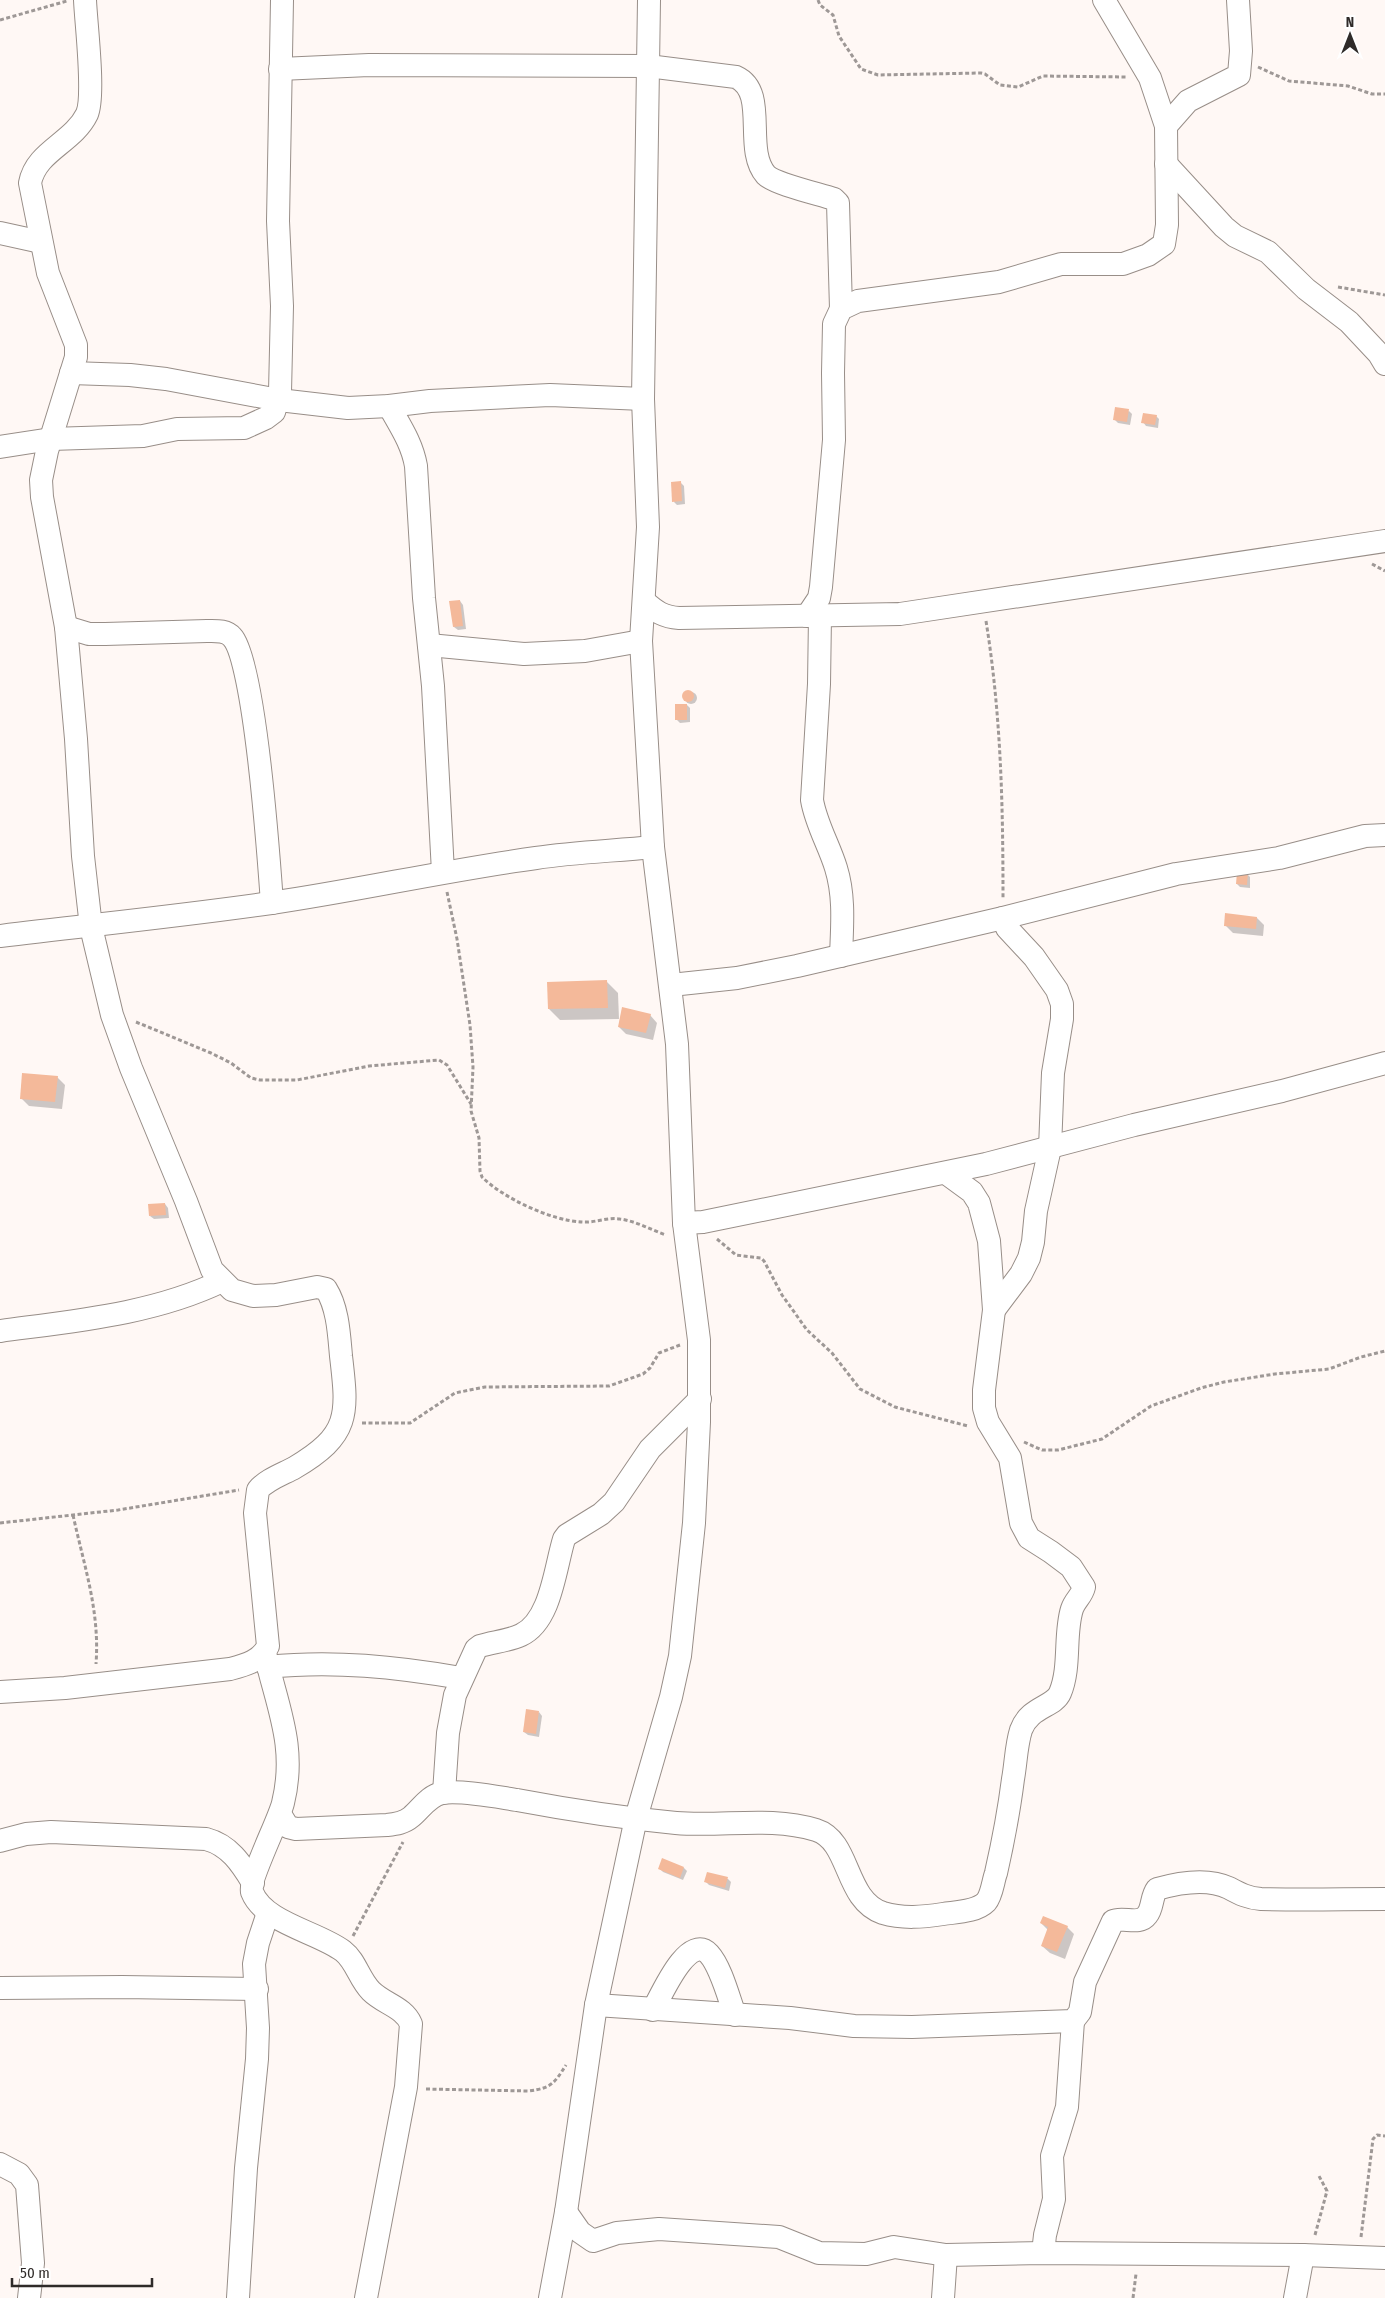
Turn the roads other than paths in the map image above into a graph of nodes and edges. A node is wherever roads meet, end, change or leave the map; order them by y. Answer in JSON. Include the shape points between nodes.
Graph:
{"nodes":[{"id":1,"x":85,"y":0,"type":"edge"},
{"id":2,"x":282,"y":0,"type":"edge"},
{"id":3,"x":649,"y":0,"type":"edge"},
{"id":4,"x":1104,"y":0,"type":"edge"},
{"id":5,"x":1238,"y":0,"type":"edge"},
{"id":6,"x":648,"y":66,"type":"junction"},
{"id":7,"x":280,"y":70,"type":"junction"},
{"id":8,"x":1166,"y":126,"type":"junction"},
{"id":9,"x":1166,"y":164,"type":"junction"},
{"id":10,"x":0,"y":233,"type":"edge"},
{"id":11,"x":41,"y":242,"type":"junction"},
{"id":12,"x":841,"y":309,"type":"junction"},
{"id":13,"x":1385,"y":364,"type":"edge"},
{"id":14,"x":72,"y":372,"type":"junction"},
{"id":15,"x":279,"y":400,"type":"junction"},
{"id":16,"x":642,"y":400,"type":"junction"},
{"id":17,"x":389,"y":406,"type":"junction"},
{"id":18,"x":51,"y":439,"type":"junction"},
{"id":19,"x":0,"y":447,"type":"edge"},
{"id":20,"x":1385,"y":541,"type":"edge"},
{"id":21,"x":645,"y":602,"type":"junction"},
{"id":22,"x":813,"y":616,"type":"junction"},
{"id":23,"x":66,"y":626,"type":"junction"},
{"id":24,"x":641,"y":641,"type":"junction"},
{"id":25,"x":428,"y":645,"type":"junction"},
{"id":26,"x":1385,"y":835,"type":"edge"},
{"id":27,"x":653,"y":847,"type":"junction"},
{"id":28,"x":443,"y":872,"type":"junction"},
{"id":29,"x":272,"y":903,"type":"junction"},
{"id":30,"x":1003,"y":918,"type":"junction"},
{"id":31,"x":91,"y":927,"type":"junction"},
{"id":32,"x":0,"y":936,"type":"edge"},
{"id":33,"x":841,"y":956,"type":"junction"},
{"id":34,"x":671,"y":985,"type":"junction"},
{"id":35,"x":1385,"y":1063,"type":"edge"},
{"id":36,"x":1050,"y":1148,"type":"junction"},
{"id":37,"x":946,"y":1173,"type":"junction"},
{"id":38,"x":691,"y":1229,"type":"junction"},
{"id":39,"x":222,"y":1281,"type":"junction"},
{"id":40,"x":994,"y":1310,"type":"junction"},
{"id":41,"x":0,"y":1331,"type":"edge"},
{"id":42,"x":700,"y":1398,"type":"junction"},
{"id":43,"x":266,"y":1660,"type":"junction"},
{"id":44,"x":461,"y":1678,"type":"junction"},
{"id":45,"x":0,"y":1692,"type":"edge"},
{"id":46,"x":444,"y":1793,"type":"junction"},
{"id":47,"x":280,"y":1814,"type":"junction"},
{"id":48,"x":636,"y":1818,"type":"junction"},
{"id":49,"x":0,"y":1841,"type":"edge"},
{"id":50,"x":253,"y":1883,"type":"junction"},
{"id":51,"x":1385,"y":1899,"type":"edge"},
{"id":52,"x":268,"y":1913,"type":"junction"},
{"id":53,"x":0,"y":1988,"type":"edge"},
{"id":54,"x":256,"y":1989,"type":"junction"},
{"id":55,"x":596,"y":2005,"type":"junction"},
{"id":56,"x":653,"y":2010,"type":"junction"},
{"id":57,"x":735,"y":2016,"type":"junction"},
{"id":58,"x":1073,"y":2021,"type":"junction"},
{"id":59,"x":0,"y":2164,"type":"edge"},
{"id":60,"x":566,"y":2212,"type":"junction"},
{"id":61,"x":1044,"y":2253,"type":"junction"},
{"id":62,"x":946,"y":2255,"type":"junction"},
{"id":63,"x":1303,"y":2255,"type":"junction"},
{"id":64,"x":1385,"y":2258,"type":"edge"},
{"id":65,"x":29,"y":2298,"type":"edge"},
{"id":66,"x":238,"y":2298,"type":"edge"},
{"id":67,"x":366,"y":2298,"type":"edge"},
{"id":68,"x":550,"y":2298,"type":"edge"},
{"id":69,"x":943,"y":2298,"type":"edge"},
{"id":70,"x":1295,"y":2298,"type":"edge"}],
"edges":[{"from":1,"to":11,"type":"street","via":[[90,103],[75,132],[33,170],[30,183]]},
{"from":2,"to":7,"type":"street"},
{"from":3,"to":6,"type":"street"},
{"from":4,"to":8,"type":"street","via":[[1150,78]]},
{"from":5,"to":8,"type":"street","via":[[1239,75],[1188,101]]},
{"from":6,"to":7,"type":"street","via":[[369,66]]},
{"from":6,"to":12,"type":"street","via":[[720,74],[736,77],[748,84],[752,94],[757,152],[766,175],[838,203]]},
{"from":6,"to":16,"type":"street"},
{"from":7,"to":15,"type":"street","via":[[278,221],[282,306]]},
{"from":8,"to":9,"type":"street"},
{"from":9,"to":12,"type":"street","via":[[1166,237],[1164,244],[1148,255],[1123,264],[1061,264],[999,282],[858,301]]},
{"from":9,"to":13,"type":"street","via":[[1224,227],[1268,252],[1306,289],[1349,322]]},
{"from":10,"to":11,"type":"street"},
{"from":11,"to":14,"type":"street","via":[[52,286],[74,336],[76,357]]},
{"from":12,"to":22,"type":"street","via":[[834,324],[834,440],[821,587]]},
{"from":14,"to":15,"type":"street","via":[[157,378]]},
{"from":14,"to":18,"type":"street"},
{"from":15,"to":17,"type":"street","via":[[348,408]]},
{"from":15,"to":18,"type":"street","via":[[274,412],[244,428],[177,429],[143,436]]},
{"from":16,"to":17,"type":"street","via":[[550,395]]},
{"from":16,"to":21,"type":"street","via":[[648,527]]},
{"from":17,"to":25,"type":"street","via":[[414,452]]},
{"from":18,"to":19,"type":"street"},
{"from":18,"to":23,"type":"street","via":[[41,480],[42,497]]},
{"from":20,"to":22,"type":"street","via":[[900,614]]},
{"from":21,"to":22,"type":"street","via":[[668,617]]},
{"from":21,"to":24,"type":"street"},
{"from":22,"to":33,"type":"street","via":[[819,684],[812,800],[842,890]]},
{"from":23,"to":29,"type":"street","via":[[90,634],[207,631],[231,636],[240,653],[249,695],[264,806]]},
{"from":23,"to":31,"type":"street"},
{"from":24,"to":25,"type":"street","via":[[608,649],[524,654]]},
{"from":24,"to":27,"type":"street"},
{"from":25,"to":28,"type":"street"},
{"from":26,"to":30,"type":"street","via":[[1365,836],[1279,858],[1176,874]]},
{"from":27,"to":28,"type":"street","via":[[538,857]]},
{"from":27,"to":34,"type":"street"},
{"from":28,"to":29,"type":"street"},
{"from":29,"to":31,"type":"street"},
{"from":30,"to":33,"type":"street"},
{"from":30,"to":36,"type":"street","via":[[1007,928],[1046,973],[1062,1004],[1053,1074]]},
{"from":31,"to":32,"type":"street"},
{"from":31,"to":39,"type":"street","via":[[112,1014],[128,1061],[206,1257]]},
{"from":33,"to":34,"type":"street","via":[[737,978]]},
{"from":34,"to":38,"type":"street"},
{"from":35,"to":36,"type":"street"},
{"from":36,"to":37,"type":"street"},
{"from":36,"to":40,"type":"street","via":[[1028,1258],[1021,1274]]},
{"from":37,"to":38,"type":"street"},
{"from":37,"to":40,"type":"street","via":[[972,1192],[979,1203],[989,1241]]},
{"from":38,"to":42,"type":"street","via":[[700,1340]]},
{"from":39,"to":41,"type":"street","via":[[194,1294],[149,1307]]},
{"from":39,"to":43,"type":"street","via":[[232,1290],[253,1296],[316,1287],[326,1289],[338,1330],[346,1410],[337,1433],[302,1463],[261,1487],[255,1501],[268,1646]]},
{"from":40,"to":48,"type":"street","via":[[984,1390],[988,1422],[1010,1458],[1024,1532],[1070,1567],[1084,1587],[1072,1609],[1061,1692],[1056,1699],[1032,1713],[1021,1730],[1005,1836],[986,1902],[968,1911],[902,1917],[870,1907],[854,1885],[837,1847],[830,1837],[819,1831],[775,1822],[679,1823]]},
{"from":42,"to":44,"type":"street","via":[[650,1449],[614,1502],[564,1539],[544,1610],[532,1626],[520,1636],[477,1647]]},
{"from":42,"to":48,"type":"street","via":[[694,1523],[680,1656],[672,1697]]},
{"from":43,"to":44,"type":"street","via":[[382,1666]]},
{"from":43,"to":45,"type":"street","via":[[230,1669]]},
{"from":43,"to":47,"type":"street","via":[[286,1731],[288,1750],[286,1790]]},
{"from":44,"to":46,"type":"street","via":[[450,1716]]},
{"from":46,"to":47,"type":"street","via":[[424,1803],[412,1817],[388,1825],[296,1829],[288,1827]]},
{"from":46,"to":48,"type":"street","via":[[491,1796],[590,1814]]},
{"from":47,"to":50,"type":"street"},
{"from":48,"to":55,"type":"street"},
{"from":49,"to":50,"type":"street","via":[[51,1832],[206,1839],[224,1846],[234,1855]]},
{"from":50,"to":52,"type":"street","via":[[252,1892]]},
{"from":51,"to":58,"type":"street","via":[[1247,1897],[1213,1884],[1201,1883],[1157,1889],[1146,1917],[1113,1921],[1084,1982],[1080,2012]]},
{"from":52,"to":54,"type":"street","via":[[254,1964]]},
{"from":52,"to":67,"type":"street","via":[[344,1952],[372,1992],[408,2017],[411,2032],[406,2087]]},
{"from":53,"to":54,"type":"street"},
{"from":54,"to":66,"type":"street","via":[[257,2059]]},
{"from":55,"to":56,"type":"street"},
{"from":55,"to":60,"type":"street"},
{"from":56,"to":57,"type":"street"},
{"from":56,"to":57,"type":"street","via":[[677,1966],[689,1953],[702,1949],[710,1955],[718,1970]]},
{"from":57,"to":58,"type":"street","via":[[790,2018],[854,2026],[912,2027]]},
{"from":58,"to":61,"type":"street","via":[[1067,2107],[1052,2156],[1054,2199]]},
{"from":59,"to":65,"type":"street","via":[[19,2174],[27,2185],[33,2263]]},
{"from":60,"to":62,"type":"street","via":[[580,2232],[593,2241],[617,2233],[659,2228],[779,2237],[819,2253],[866,2254],[894,2247]]},
{"from":60,"to":68,"type":"street"},
{"from":61,"to":62,"type":"street"},
{"from":61,"to":63,"type":"street"},
{"from":62,"to":69,"type":"street"},
{"from":63,"to":64,"type":"street"},
{"from":63,"to":70,"type":"street"}]}
